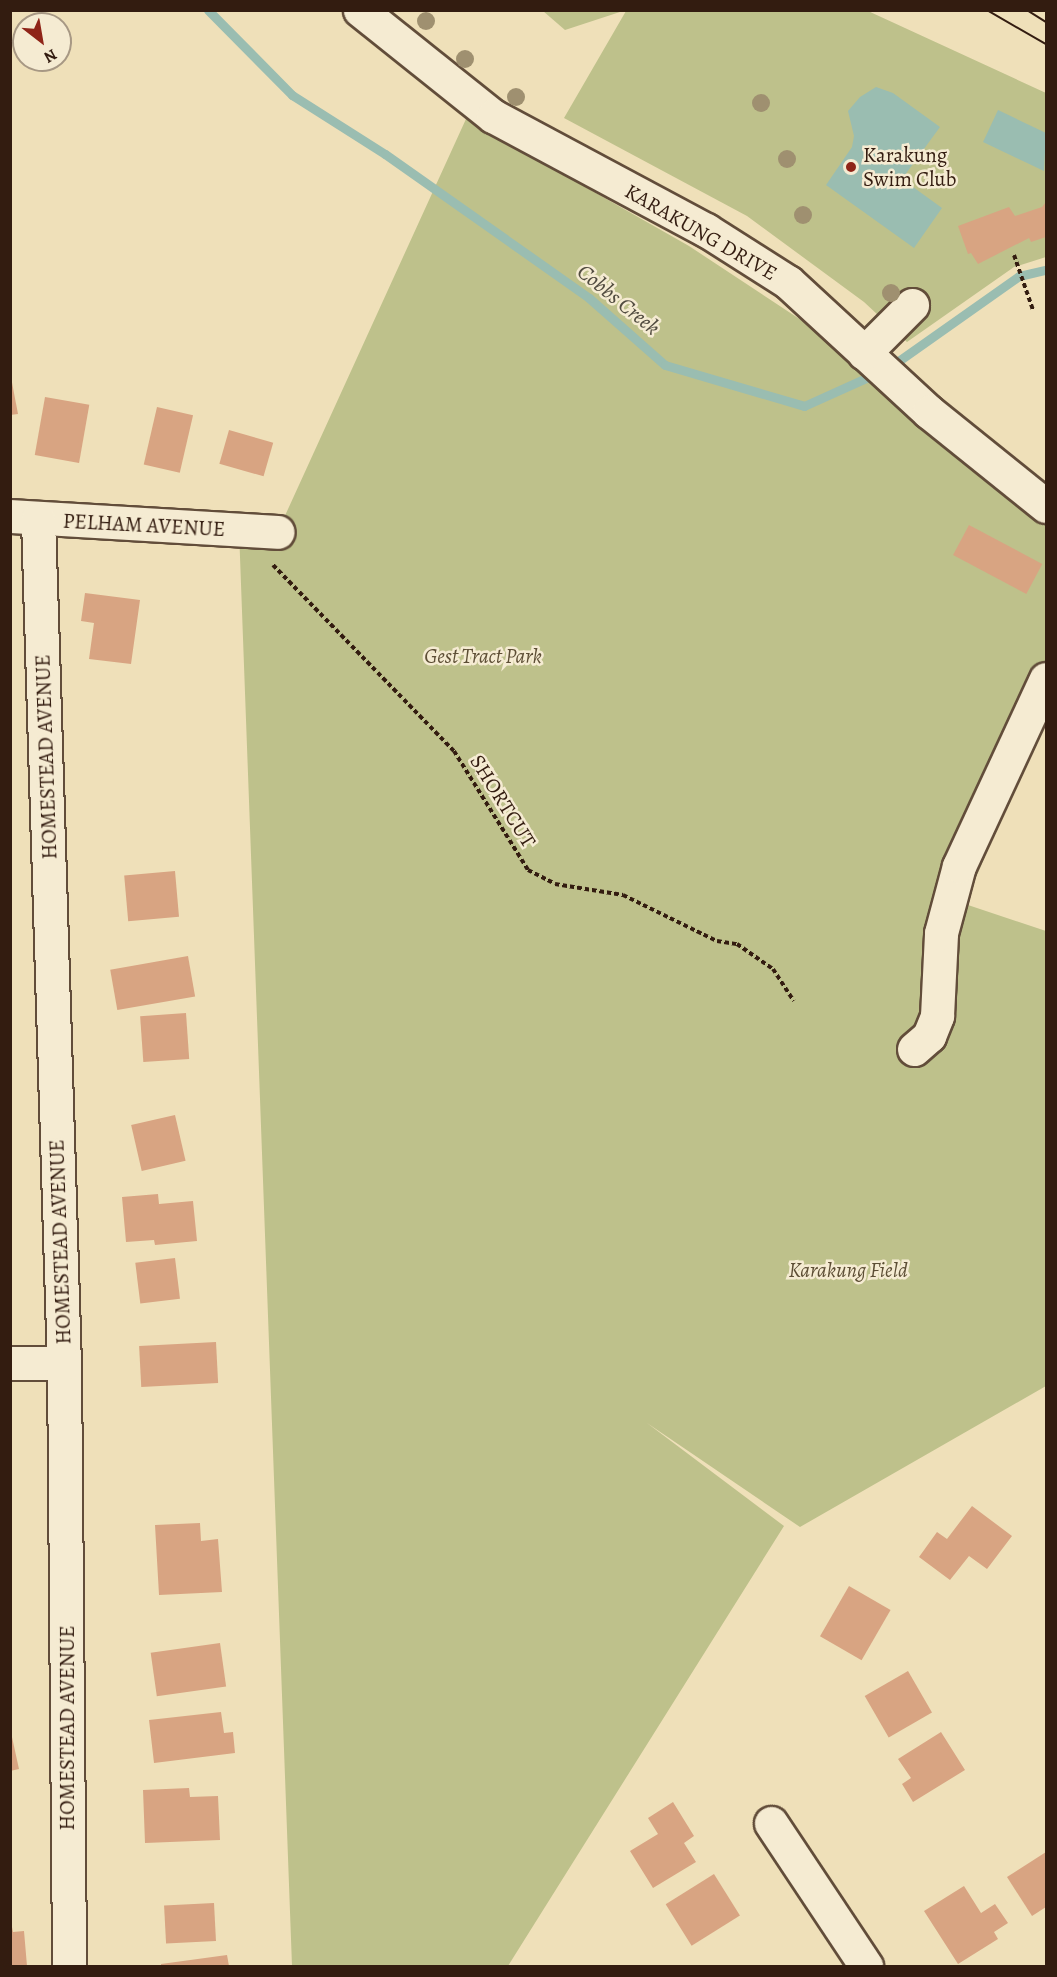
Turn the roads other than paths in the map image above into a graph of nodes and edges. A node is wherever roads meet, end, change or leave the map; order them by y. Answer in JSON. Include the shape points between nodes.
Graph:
{"nodes":[{"id":1,"x":360,"y":10,"type":"edge"},
{"id":2,"x":912,"y":305,"type":"dead end"},
{"id":3,"x":855,"y":345,"type":"junction"},
{"id":4,"x":1047,"y":506,"type":"edge"},
{"id":5,"x":24,"y":517,"type":"edge"},
{"id":6,"x":278,"y":532,"type":"dead end"},
{"id":7,"x":1047,"y":680,"type":"edge"},
{"id":8,"x":914,"y":1049,"type":"dead end"},
{"id":9,"x":10,"y":1363,"type":"edge"},
{"id":10,"x":64,"y":1363,"type":"junction"},
{"id":11,"x":771,"y":1823,"type":"dead end"},
{"id":12,"x":69,"y":1966,"type":"edge"},
{"id":13,"x":866,"y":1966,"type":"edge"}],
"edges":[{"from":1,"to":3,"type":"street","name":"KARAKUNG DRIVE","via":[[493,116],[706,230],[788,282]]},
{"from":2,"to":3,"type":"street"},
{"from":3,"to":4,"type":"street","name":"KARAKUNG DRIVE","via":[[929,412]]},
{"from":5,"to":6,"type":"street","name":"PELHAM AVENUE"},
{"from":5,"to":10,"type":"street","name":"HOMESTEAD AVENUE"},
{"from":7,"to":8,"type":"street","via":[[959,866],[942,933],[937,1016],[929,1036]]},
{"from":9,"to":10,"type":"street"},
{"from":10,"to":12,"type":"street","name":"HOMESTEAD AVENUE"},
{"from":11,"to":13,"type":"street"}]}
